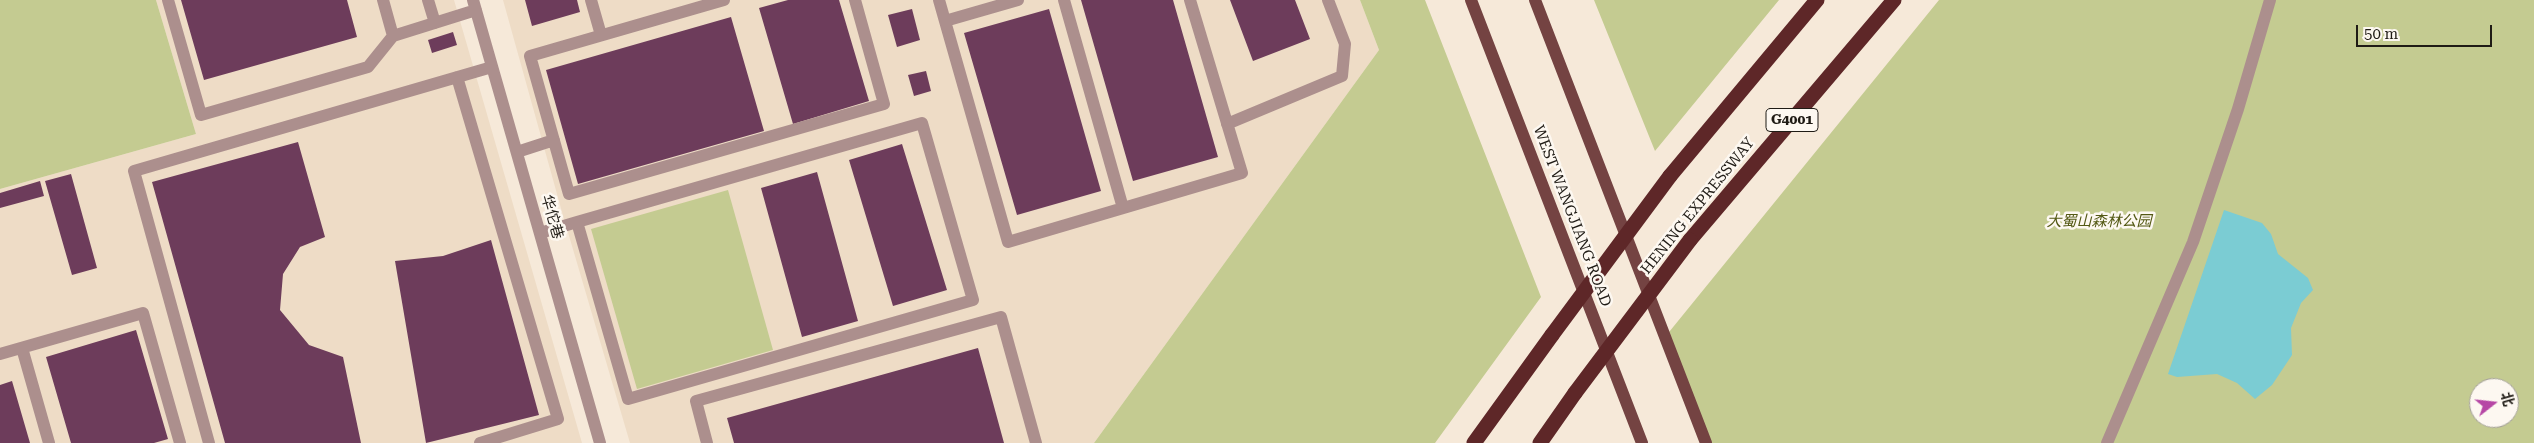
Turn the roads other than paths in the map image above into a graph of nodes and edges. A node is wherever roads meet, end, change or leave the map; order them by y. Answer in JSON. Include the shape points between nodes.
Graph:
{"nodes":[{"id":1,"x":168,"y":0,"type":"edge"},
{"id":2,"x":383,"y":0,"type":"edge"},
{"id":3,"x":428,"y":0,"type":"edge"},
{"id":4,"x":591,"y":0,"type":"edge"},
{"id":5,"x":724,"y":0,"type":"edge"},
{"id":6,"x":855,"y":0,"type":"edge"},
{"id":7,"x":939,"y":0,"type":"edge"},
{"id":8,"x":1018,"y":0,"type":"edge"},
{"id":9,"x":1064,"y":0,"type":"edge"},
{"id":10,"x":1190,"y":0,"type":"edge"},
{"id":11,"x":1328,"y":0,"type":"edge"},
{"id":12,"x":1471,"y":0,"type":"edge"},
{"id":13,"x":1535,"y":0,"type":"edge"},
{"id":14,"x":1817,"y":0,"type":"edge"},
{"id":15,"x":1894,"y":0,"type":"edge"},
{"id":16,"x":2270,"y":0,"type":"edge"},
{"id":17,"x":475,"y":5,"type":"edge"},
{"id":18,"x":945,"y":21,"type":"junction"},
{"id":19,"x":435,"y":23,"type":"junction"},
{"id":20,"x":601,"y":35,"type":"junction"},
{"id":21,"x":393,"y":36,"type":"junction"},
{"id":22,"x":492,"y":67,"type":"junction"},
{"id":23,"x":457,"y":77,"type":"junction"},
{"id":24,"x":1227,"y":124,"type":"junction"},
{"id":25,"x":554,"y":140,"type":"junction"},
{"id":26,"x":517,"y":152,"type":"junction"},
{"id":27,"x":1123,"y":208,"type":"junction"},
{"id":28,"x":577,"y":222,"type":"junction"},
{"id":29,"x":540,"y":232,"type":"junction"},
{"id":30,"x":22,"y":348,"type":"junction"},
{"id":31,"x":0,"y":354,"type":"edge"},
{"id":32,"x":596,"y":442,"type":"edge"},
{"id":33,"x":49,"y":443,"type":"edge"},
{"id":34,"x":180,"y":443,"type":"edge"},
{"id":35,"x":209,"y":443,"type":"edge"},
{"id":36,"x":480,"y":443,"type":"edge"},
{"id":37,"x":707,"y":443,"type":"edge"},
{"id":38,"x":1036,"y":443,"type":"edge"},
{"id":39,"x":1474,"y":443,"type":"edge"},
{"id":40,"x":1540,"y":443,"type":"edge"},
{"id":41,"x":1642,"y":443,"type":"edge"},
{"id":42,"x":1706,"y":443,"type":"edge"},
{"id":43,"x":2106,"y":443,"type":"edge"}],
"edges":[{"from":1,"to":21,"type":"street","via":[[201,115],[368,67]]},
{"from":2,"to":21,"type":"street"},
{"from":3,"to":19,"type":"street"},
{"from":4,"to":20,"type":"street"},
{"from":5,"to":20,"type":"street"},
{"from":6,"to":25,"type":"street","via":[[884,104],[569,194]]},
{"from":7,"to":18,"type":"street"},
{"from":8,"to":18,"type":"street"},
{"from":9,"to":27,"type":"street"},
{"from":10,"to":24,"type":"street"},
{"from":11,"to":24,"type":"street","via":[[1345,44],[1342,76]]},
{"from":12,"to":41,"type":"main road","name":"WEST WANGJIANG ROAD"},
{"from":13,"to":42,"type":"main road"},
{"from":14,"to":39,"type":"highway","bridge":true,"via":[[1670,176]]},
{"from":15,"to":40,"type":"highway","name":"HENING EXPRESSWAY","number":"G4001","bridge":true,"via":[[1690,240]]},
{"from":16,"to":43,"type":"street","via":[[2238,109],[2193,242]]},
{"from":17,"to":19,"type":"street"},
{"from":17,"to":22,"type":"street","name":"华佗巷"},
{"from":18,"to":27,"type":"street","via":[[1008,242]]},
{"from":19,"to":21,"type":"street"},
{"from":20,"to":25,"type":"street","via":[[530,56]]},
{"from":22,"to":23,"type":"street"},
{"from":22,"to":26,"type":"street","name":"华佗巷"},
{"from":23,"to":35,"type":"street","via":[[134,171]]},
{"from":23,"to":36,"type":"street","via":[[558,419]]},
{"from":24,"to":27,"type":"street","via":[[1242,173]]},
{"from":25,"to":26,"type":"street"},
{"from":26,"to":29,"type":"street","name":"华佗巷"},
{"from":28,"to":28,"type":"street","via":[[922,123],[973,300],[628,400]]},
{"from":28,"to":29,"type":"street"},
{"from":29,"to":32,"type":"street","name":"华佗巷"},
{"from":30,"to":31,"type":"street"},
{"from":30,"to":33,"type":"street"},
{"from":30,"to":34,"type":"street","via":[[143,313]]},
{"from":37,"to":38,"type":"street","via":[[696,402],[1001,317]]}]}
